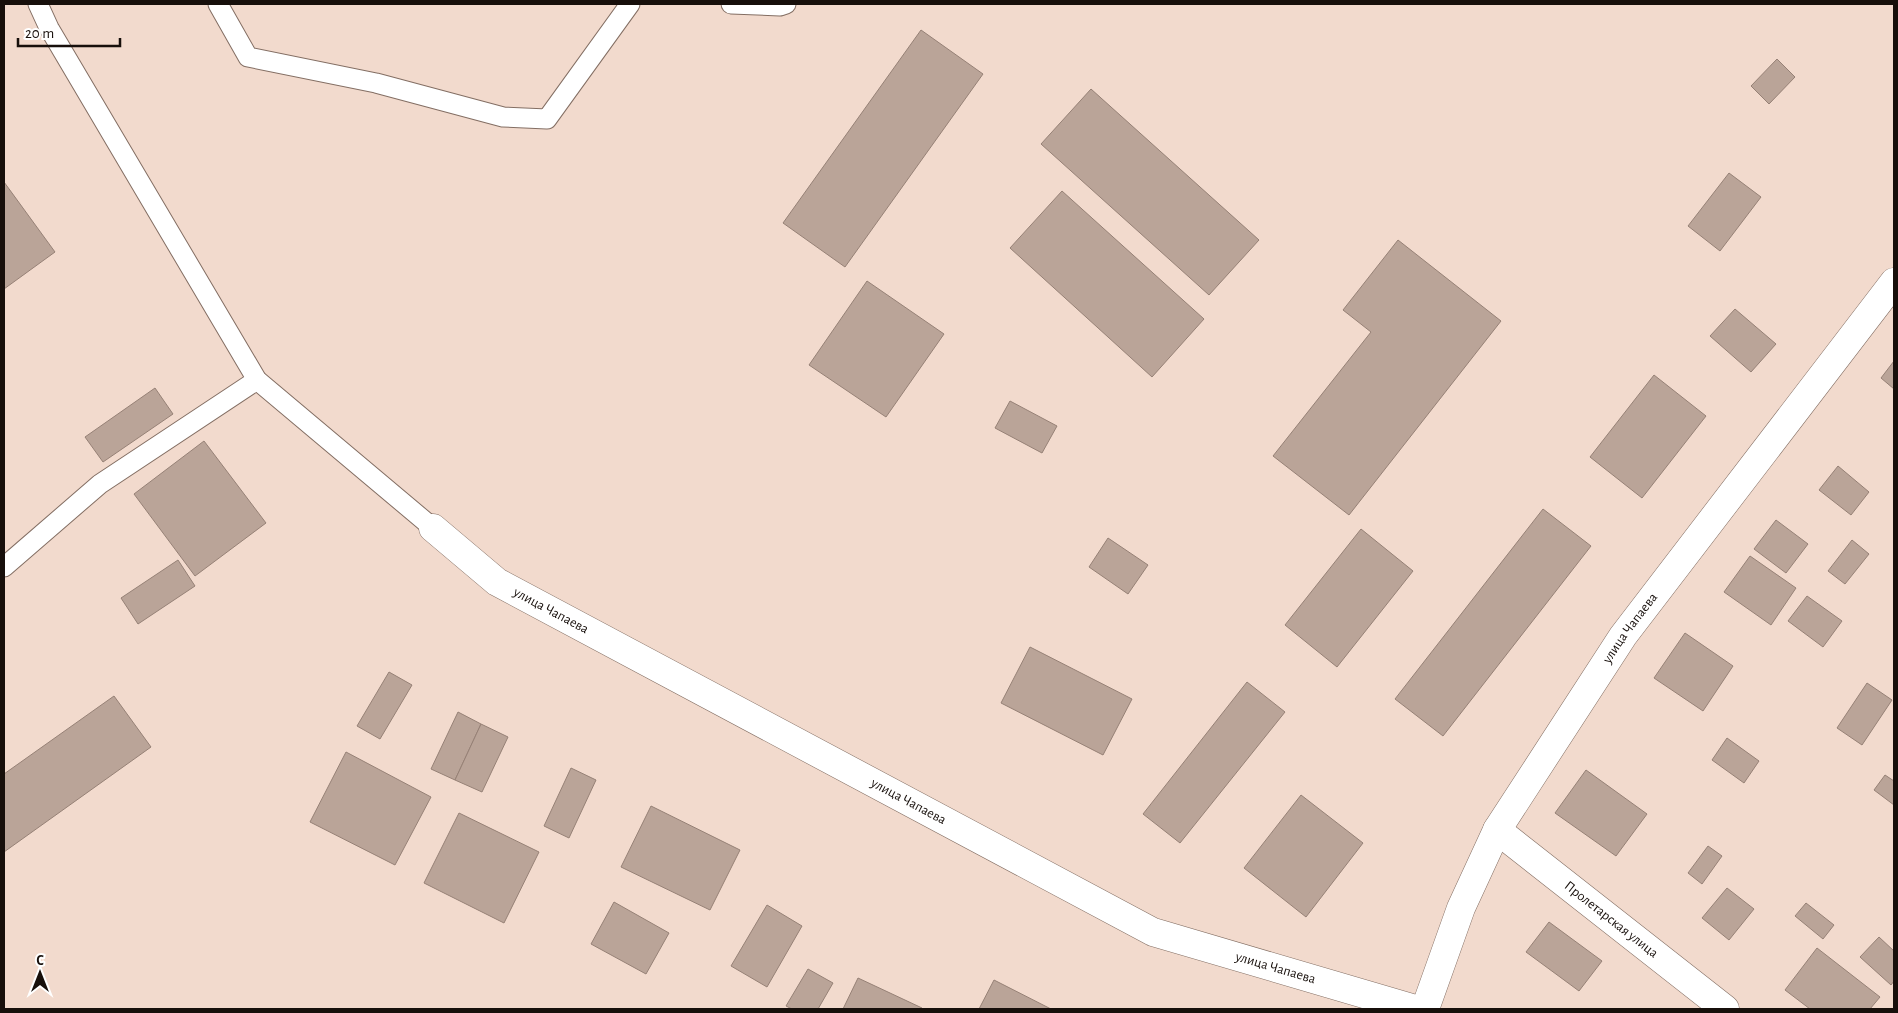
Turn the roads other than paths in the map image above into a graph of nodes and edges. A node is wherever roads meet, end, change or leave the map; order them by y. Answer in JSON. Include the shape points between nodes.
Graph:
{"nodes":[{"id":1,"x":38,"y":4,"type":"edge"},
{"id":2,"x":218,"y":4,"type":"edge"},
{"id":3,"x":630,"y":4,"type":"edge"},
{"id":4,"x":731,"y":4,"type":"edge"},
{"id":5,"x":786,"y":4,"type":"edge"},
{"id":6,"x":1894,"y":282,"type":"edge"},
{"id":7,"x":257,"y":380,"type":"junction"},
{"id":8,"x":433,"y":528,"type":"joint"},
{"id":9,"x":4,"y":567,"type":"edge"},
{"id":10,"x":1497,"y":830,"type":"junction"},
{"id":11,"x":1415,"y":1009,"type":"edge"},
{"id":12,"x":1425,"y":1009,"type":"edge"},
{"id":13,"x":1725,"y":1009,"type":"edge"}],
"edges":[{"from":1,"to":7,"type":"lane","via":[[49,28]]},
{"from":2,"to":3,"type":"lane","via":[[248,57],[376,83],[503,117],[547,118]]},
{"from":4,"to":5,"type":"lane"},
{"from":6,"to":10,"type":"street","name":"улица Чапаева","via":[[1623,636]]},
{"from":7,"to":8,"type":"lane"},
{"from":7,"to":9,"type":"lane","via":[[100,484]]},
{"from":8,"to":11,"type":"street","name":"улица Чапаева","via":[[497,582],[1153,932]]},
{"from":10,"to":12,"type":"street","name":"улица Чапаева","via":[[1461,908]]},
{"from":10,"to":13,"type":"street","name":"Пролетарская улица"}]}
